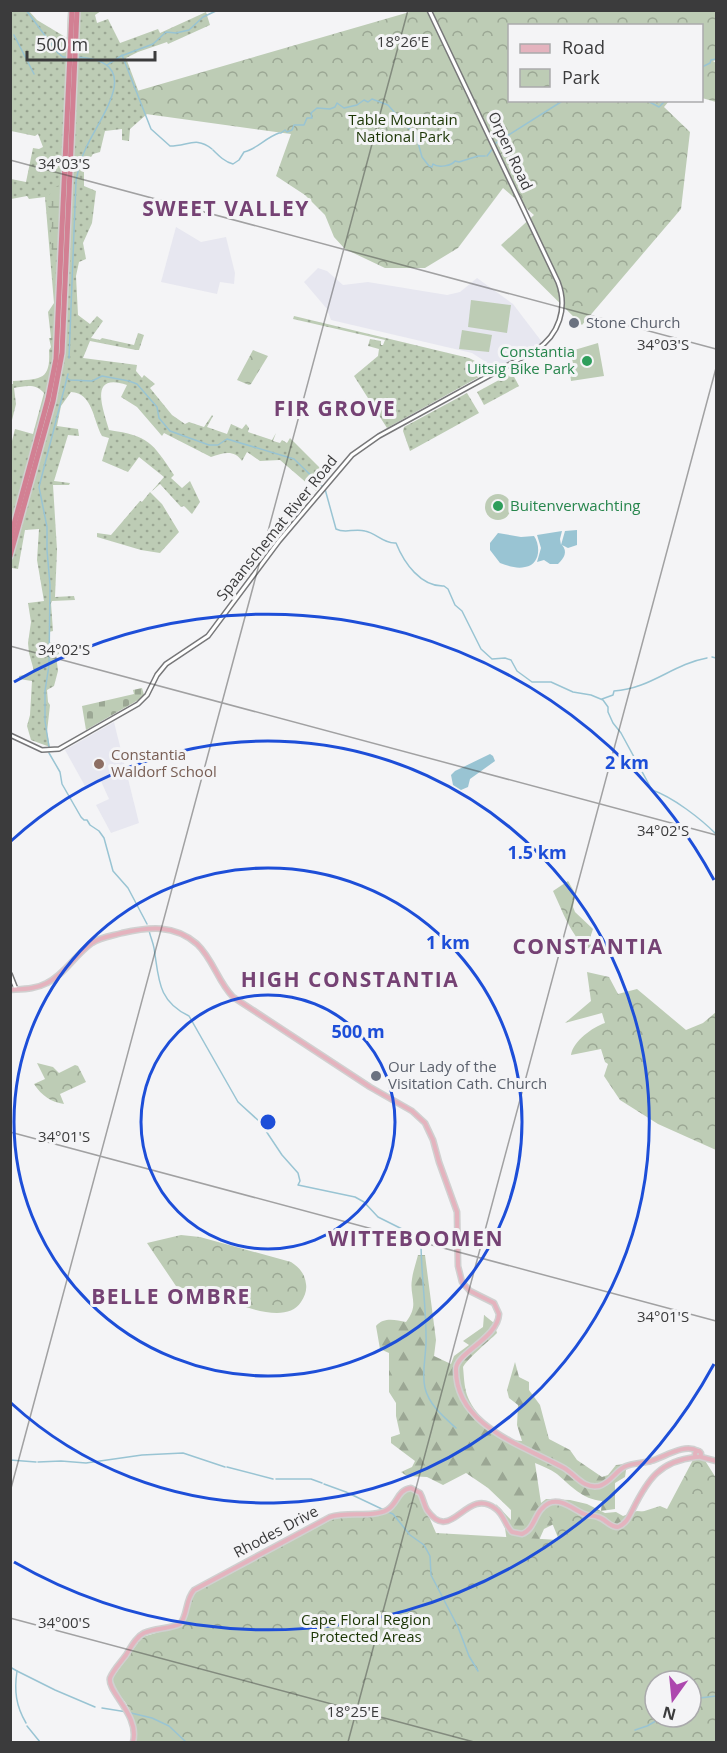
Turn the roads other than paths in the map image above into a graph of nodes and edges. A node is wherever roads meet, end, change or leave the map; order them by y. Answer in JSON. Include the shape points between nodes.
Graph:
{"nodes":[{"id":1,"x":72,"y":10,"type":"edge"},
{"id":2,"x":77,"y":10,"type":"edge"},
{"id":3,"x":429,"y":10,"type":"edge"},
{"id":4,"x":73,"y":53,"type":"junction"},
{"id":5,"x":72,"y":63,"type":"junction"},
{"id":6,"x":562,"y":305,"type":"joint"},
{"id":7,"x":18,"y":510,"type":"junction"},
{"id":8,"x":10,"y":532,"type":"edge"},
{"id":9,"x":10,"y":539,"type":"edge"},
{"id":10,"x":10,"y":556,"type":"edge"},
{"id":11,"x":143,"y":699,"type":"junction"},
{"id":12,"x":145,"y":705,"type":"dead end"},
{"id":13,"x":10,"y":735,"type":"edge"},
{"id":14,"x":10,"y":974,"type":"edge"},
{"id":15,"x":230,"y":983,"type":"dead end"},
{"id":16,"x":224,"y":986,"type":"junction"},
{"id":17,"x":13,"y":990,"type":"edge"},
{"id":18,"x":698,"y":1454,"type":"junction"},
{"id":19,"x":717,"y":1461,"type":"edge"},
{"id":20,"x":133,"y":1743,"type":"edge"}],
"edges":[{"from":1,"to":4,"type":"highway"},
{"from":2,"to":4,"type":"highway"},
{"from":3,"to":6,"type":"main road","name":"Orpen Road","via":[[558,282]]},
{"from":4,"to":5,"type":"highway"},
{"from":5,"to":7,"type":"highway","via":[[56,359]]},
{"from":5,"to":10,"type":"highway","via":[[62,353],[53,401]]},
{"from":6,"to":11,"type":"main road","name":"Spaanschemat River Road","via":[[555,330],[542,346],[372,440],[352,455],[260,566],[214,629],[164,667]]},
{"from":7,"to":8,"type":"highway"},
{"from":7,"to":9,"type":"highway"},
{"from":11,"to":12,"type":"main road"},
{"from":11,"to":13,"type":"main road","name":"Spaanschemat River Road","via":[[59,749],[42,750]]},
{"from":14,"to":17,"type":"main road"},
{"from":15,"to":16,"type":"main road"},
{"from":16,"to":17,"type":"main road","via":[[197,945],[174,931],[152,928],[98,940],[50,982]]},
{"from":16,"to":18,"type":"main road","via":[[238,1001],[412,1111],[429,1129],[458,1212],[458,1266],[462,1282],[470,1291],[494,1303],[499,1314],[496,1326],[456,1367],[461,1394],[480,1420],[506,1439],[592,1486],[606,1483],[626,1466],[687,1449]]},
{"from":18,"to":19,"type":"main road"},
{"from":18,"to":20,"type":"main road","name":"Rhodes Drive","via":[[670,1463],[650,1480],[629,1517],[618,1527],[554,1502],[545,1506],[530,1529],[522,1534],[512,1532],[500,1512],[483,1502],[441,1521],[428,1511],[420,1493],[411,1488],[401,1492],[384,1511],[328,1518],[194,1590],[180,1624],[146,1632],[138,1638],[110,1682],[129,1714]]}]}
